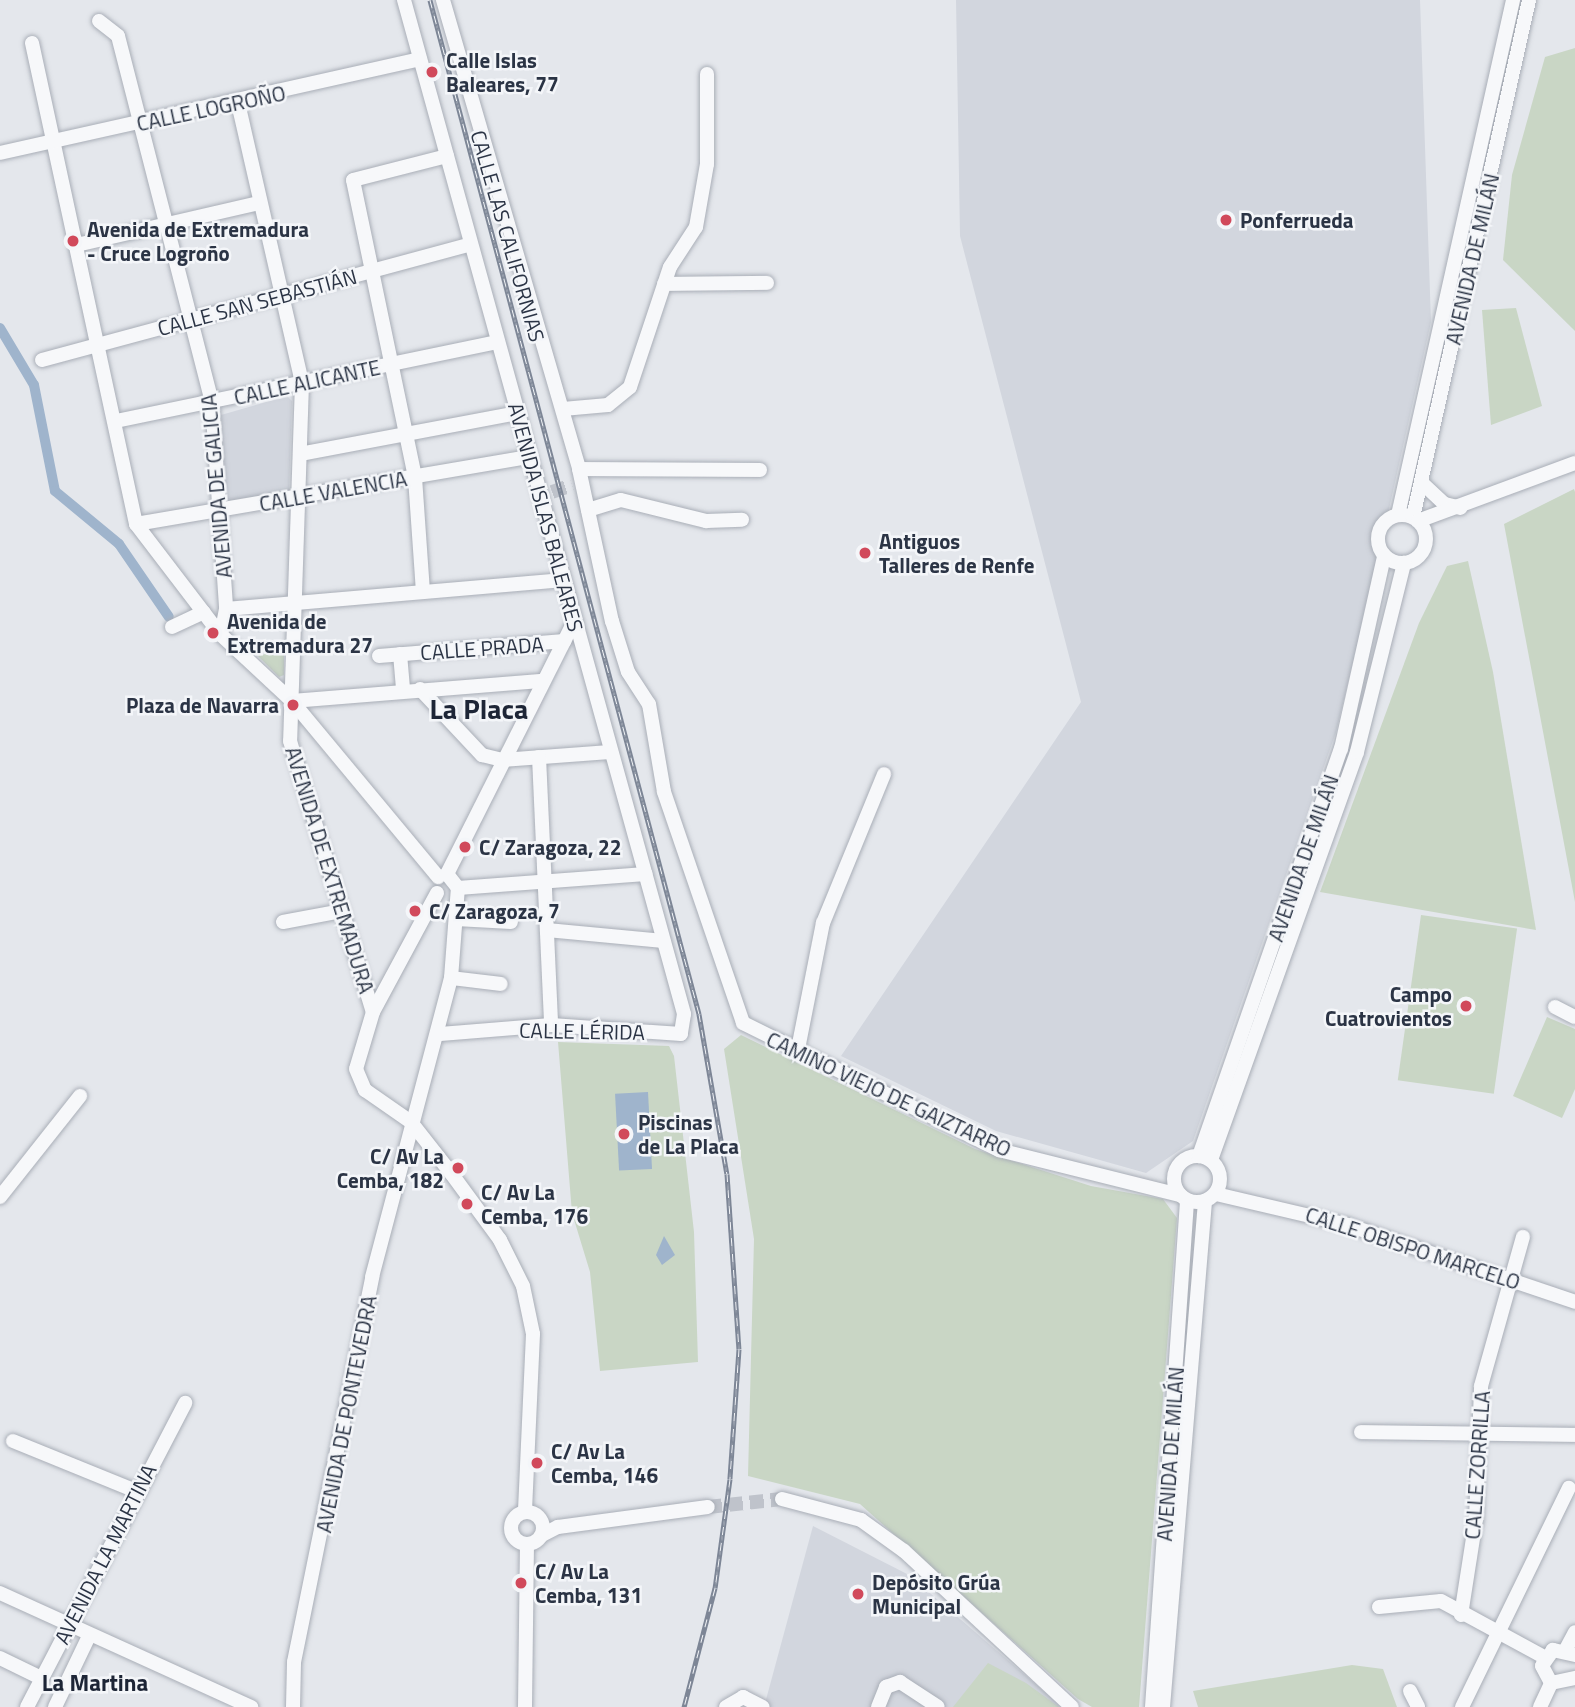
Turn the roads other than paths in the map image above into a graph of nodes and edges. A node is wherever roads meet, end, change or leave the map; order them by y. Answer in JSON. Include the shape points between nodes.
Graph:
{"nodes":[{"id":1,"x":404,"y":0,"type":"edge"},
{"id":2,"x":443,"y":0,"type":"edge"},
{"id":3,"x":1513,"y":0,"type":"edge"},
{"id":4,"x":1529,"y":0,"type":"edge"},
{"id":5,"x":99,"y":21,"type":"dead end"},
{"id":6,"x":32,"y":43,"type":"dead end"},
{"id":7,"x":420,"y":59,"type":"junction"},
{"id":8,"x":707,"y":74,"type":"dead end"},
{"id":9,"x":238,"y":103,"type":"junction"},
{"id":10,"x":141,"y":123,"type":"junction"},
{"id":11,"x":57,"y":141,"type":"junction"},
{"id":12,"x":0,"y":153,"type":"edge"},
{"id":13,"x":447,"y":156,"type":"junction"},
{"id":14,"x":258,"y":203,"type":"junction"},
{"id":15,"x":166,"y":224,"type":"junction"},
{"id":16,"x":80,"y":244,"type":"junction"},
{"id":17,"x":471,"y":244,"type":"junction"},
{"id":18,"x":372,"y":271,"type":"junction"},
{"id":19,"x":767,"y":283,"type":"dead end"},
{"id":20,"x":664,"y":284,"type":"junction"},
{"id":21,"x":282,"y":295,"type":"junction"},
{"id":22,"x":191,"y":320,"type":"junction"},
{"id":23,"x":498,"y":342,"type":"junction"},
{"id":24,"x":101,"y":344,"type":"junction"},
{"id":25,"x":42,"y":360,"type":"dead end"},
{"id":26,"x":392,"y":364,"type":"junction"},
{"id":27,"x":302,"y":383,"type":"junction"},
{"id":28,"x":212,"y":401,"type":"junction"},
{"id":29,"x":563,"y":409,"type":"junction"},
{"id":30,"x":518,"y":413,"type":"junction"},
{"id":31,"x":116,"y":421,"type":"junction"},
{"id":32,"x":407,"y":434,"type":"junction"},
{"id":33,"x":300,"y":454,"type":"junction"},
{"id":34,"x":530,"y":457,"type":"junction"},
{"id":35,"x":1575,"y":463,"type":"edge"},
{"id":36,"x":760,"y":470,"type":"dead end"},
{"id":37,"x":415,"y":477,"type":"junction"},
{"id":38,"x":578,"y":478,"type":"junction"},
{"id":39,"x":1420,"y":482,"type":"junction"},
{"id":40,"x":299,"y":497,"type":"junction"},
{"id":41,"x":219,"y":510,"type":"junction"},
{"id":42,"x":588,"y":510,"type":"junction"},
{"id":43,"x":1455,"y":511,"type":"junction"},
{"id":44,"x":742,"y":520,"type":"dead end"},
{"id":45,"x":1414,"y":522,"type":"junction"},
{"id":46,"x":136,"y":524,"type":"junction"},
{"id":47,"x":1384,"y":556,"type":"junction"},
{"id":48,"x":1404,"y":563,"type":"junction"},
{"id":49,"x":564,"y":580,"type":"junction"},
{"id":50,"x":423,"y":592,"type":"junction"},
{"id":51,"x":297,"y":603,"type":"junction"},
{"id":52,"x":226,"y":609,"type":"junction"},
{"id":53,"x":204,"y":612,"type":"junction"},
{"id":54,"x":575,"y":620,"type":"junction"},
{"id":55,"x":172,"y":627,"type":"dead end"},
{"id":56,"x":221,"y":635,"type":"junction"},
{"id":57,"x":564,"y":641,"type":"junction"},
{"id":58,"x":400,"y":654,"type":"junction"},
{"id":59,"x":379,"y":656,"type":"dead end"},
{"id":60,"x":543,"y":681,"type":"junction"},
{"id":61,"x":420,"y":689,"type":"junction"},
{"id":62,"x":402,"y":690,"type":"junction"},
{"id":63,"x":292,"y":701,"type":"junction"},
{"id":64,"x":610,"y":752,"type":"junction"},
{"id":65,"x":539,"y":757,"type":"junction"},
{"id":66,"x":502,"y":760,"type":"junction"},
{"id":67,"x":884,"y":774,"type":"dead end"},
{"id":68,"x":645,"y":874,"type":"junction"},
{"id":69,"x":443,"y":875,"type":"junction"},
{"id":70,"x":545,"y":881,"type":"junction"},
{"id":71,"x":456,"y":892,"type":"junction"},
{"id":72,"x":437,"y":893,"type":"junction"},
{"id":73,"x":341,"y":912,"type":"junction"},
{"id":74,"x":456,"y":919,"type":"junction"},
{"id":75,"x":283,"y":922,"type":"dead end"},
{"id":76,"x":511,"y":922,"type":"dead end"},
{"id":77,"x":547,"y":930,"type":"junction"},
{"id":78,"x":663,"y":941,"type":"junction"},
{"id":79,"x":451,"y":978,"type":"junction"},
{"id":80,"x":500,"y":984,"type":"dead end"},
{"id":81,"x":1555,"y":1007,"type":"dead end"},
{"id":82,"x":373,"y":1012,"type":"junction"},
{"id":83,"x":1575,"y":1017,"type":"edge"},
{"id":84,"x":551,"y":1025,"type":"junction"},
{"id":85,"x":440,"y":1034,"type":"junction"},
{"id":86,"x":681,"y":1034,"type":"joint"},
{"id":87,"x":797,"y":1054,"type":"junction"},
{"id":88,"x":80,"y":1096,"type":"dead end"},
{"id":89,"x":411,"y":1122,"type":"junction"},
{"id":90,"x":1205,"y":1158,"type":"junction"},
{"id":91,"x":1175,"y":1169,"type":"junction"},
{"id":92,"x":1221,"y":1178,"type":"junction"},
{"id":93,"x":1143,"y":1184,"type":"junction"},
{"id":94,"x":0,"y":1197,"type":"edge"},
{"id":95,"x":1183,"y":1198,"type":"junction"},
{"id":96,"x":1210,"y":1198,"type":"junction"},
{"id":97,"x":1250,"y":1199,"type":"junction"},
{"id":98,"x":1523,"y":1237,"type":"dead end"},
{"id":99,"x":1510,"y":1278,"type":"junction"},
{"id":100,"x":1575,"y":1302,"type":"edge"},
{"id":101,"x":186,"y":1403,"type":"dead end"},
{"id":102,"x":1361,"y":1432,"type":"dead end"},
{"id":103,"x":1477,"y":1435,"type":"junction"},
{"id":104,"x":1575,"y":1435,"type":"edge"},
{"id":105,"x":13,"y":1441,"type":"dead end"},
{"id":106,"x":1569,"y":1488,"type":"dead end"},
{"id":107,"x":136,"y":1491,"type":"junction"},
{"id":108,"x":782,"y":1499,"type":"tunnel mouth"},
{"id":109,"x":708,"y":1507,"type":"tunnel mouth"},
{"id":110,"x":525,"y":1512,"type":"junction"},
{"id":111,"x":540,"y":1518,"type":"junction"},
{"id":112,"x":558,"y":1527,"type":"junction"},
{"id":113,"x":542,"y":1535,"type":"junction"},
{"id":114,"x":527,"y":1544,"type":"junction"},
{"id":115,"x":0,"y":1592,"type":"edge"},
{"id":116,"x":1378,"y":1607,"type":"dead end"},
{"id":117,"x":1461,"y":1615,"type":"junction"},
{"id":118,"x":68,"y":1626,"type":"junction"},
{"id":119,"x":1495,"y":1632,"type":"junction"},
{"id":120,"x":1575,"y":1632,"type":"edge"},
{"id":121,"x":89,"y":1636,"type":"junction"},
{"id":122,"x":1571,"y":1652,"type":"edge"},
{"id":123,"x":1544,"y":1657,"type":"junction"},
{"id":124,"x":0,"y":1658,"type":"edge"},
{"id":125,"x":41,"y":1678,"type":"junction"},
{"id":126,"x":1575,"y":1678,"type":"edge"},
{"id":127,"x":1551,"y":1683,"type":"junction"},
{"id":128,"x":1410,"y":1691,"type":"dead end"},
{"id":129,"x":27,"y":1707,"type":"edge"},
{"id":130,"x":55,"y":1707,"type":"edge"},
{"id":131,"x":251,"y":1707,"type":"edge"},
{"id":132,"x":293,"y":1707,"type":"edge"},
{"id":133,"x":525,"y":1707,"type":"edge"},
{"id":134,"x":726,"y":1707,"type":"edge"},
{"id":135,"x":763,"y":1707,"type":"edge"},
{"id":136,"x":878,"y":1707,"type":"edge"},
{"id":137,"x":938,"y":1707,"type":"edge"},
{"id":138,"x":1072,"y":1707,"type":"edge"},
{"id":139,"x":1152,"y":1707,"type":"edge"},
{"id":140,"x":1163,"y":1707,"type":"edge"},
{"id":141,"x":1418,"y":1707,"type":"edge"},
{"id":142,"x":1462,"y":1707,"type":"edge"},
{"id":143,"x":1540,"y":1707,"type":"edge"}],
"edges":[{"from":1,"to":7,"type":"street","name":"AVENIDA ISLAS BALEARES"},
{"from":2,"to":29,"type":"street","name":"CALLE LAS CALIFORNIAS","via":[[539,347]]},
{"from":3,"to":45,"type":"street","name":"AVENIDA DE MILÁN"},
{"from":4,"to":39,"type":"street","name":"AVENIDA DE MILÁN"},
{"from":5,"to":10,"type":"street","name":"AVENIDA DE GALICIA","via":[[118,36]]},
{"from":6,"to":11,"type":"street"},
{"from":7,"to":9,"type":"street","name":"CALLE LOGROÑO"},
{"from":7,"to":13,"type":"street","name":"AVENIDA ISLAS BALEARES"},
{"from":8,"to":20,"type":"street","via":[[702,198],[695,228]]},
{"from":9,"to":10,"type":"street","name":"CALLE LOGROÑO"},
{"from":9,"to":14,"type":"street","name":"AVENIDA DE EXTREMADURA"},
{"from":10,"to":11,"type":"street","name":"CALLE LOGROÑO"},
{"from":10,"to":15,"type":"street","name":"AVENIDA DE GALICIA"},
{"from":11,"to":12,"type":"street","name":"CALLE LOGROÑO"},
{"from":11,"to":16,"type":"street"},
{"from":13,"to":17,"type":"street","name":"AVENIDA ISLAS BALEARES"},
{"from":13,"to":18,"type":"street","via":[[353,180]]},
{"from":14,"to":15,"type":"street"},
{"from":14,"to":21,"type":"street","name":"AVENIDA DE EXTREMADURA"},
{"from":15,"to":16,"type":"street"},
{"from":15,"to":22,"type":"street","name":"AVENIDA DE GALICIA"},
{"from":16,"to":24,"type":"street"},
{"from":17,"to":18,"type":"street","name":"CALLE SAN SEBASTIÁN"},
{"from":17,"to":23,"type":"street","name":"AVENIDA ISLAS BALEARES"},
{"from":18,"to":21,"type":"street","name":"CALLE SAN SEBASTIÁN"},
{"from":18,"to":26,"type":"street"},
{"from":19,"to":20,"type":"street"},
{"from":20,"to":29,"type":"street","via":[[625,392],[608,405]]},
{"from":21,"to":22,"type":"street","name":"CALLE SAN SEBASTIÁN"},
{"from":21,"to":27,"type":"street","name":"AVENIDA DE EXTREMADURA"},
{"from":22,"to":24,"type":"street","name":"CALLE SAN SEBASTIÁN"},
{"from":22,"to":28,"type":"street","name":"AVENIDA DE GALICIA"},
{"from":23,"to":26,"type":"street","name":"CALLE ALICANTE"},
{"from":23,"to":30,"type":"street","name":"AVENIDA ISLAS BALEARES"},
{"from":24,"to":25,"type":"street","name":"CALLE SAN SEBASTIÁN"},
{"from":24,"to":31,"type":"street"},
{"from":26,"to":27,"type":"street","name":"CALLE ALICANTE"},
{"from":26,"to":32,"type":"street"},
{"from":27,"to":28,"type":"street","name":"CALLE ALICANTE"},
{"from":27,"to":33,"type":"street","name":"AVENIDA DE EXTREMADURA"},
{"from":28,"to":31,"type":"street","name":"CALLE ALICANTE"},
{"from":28,"to":41,"type":"street","name":"AVENIDA DE GALICIA"},
{"from":29,"to":38,"type":"street","name":"CALLE LAS CALIFORNIAS"},
{"from":30,"to":32,"type":"street"},
{"from":30,"to":34,"type":"street","name":"AVENIDA ISLAS BALEARES"},
{"from":31,"to":46,"type":"street"},
{"from":32,"to":33,"type":"street"},
{"from":32,"to":37,"type":"street"},
{"from":33,"to":40,"type":"street","name":"AVENIDA DE EXTREMADURA"},
{"from":34,"to":37,"type":"street","name":"CALLE VALENCIA"},
{"from":34,"to":49,"type":"street","name":"AVENIDA ISLAS BALEARES","via":[[547,494]]},
{"from":35,"to":43,"type":"street"},
{"from":36,"to":38,"type":"street"},
{"from":37,"to":40,"type":"street","name":"CALLE VALENCIA"},
{"from":37,"to":50,"type":"street"},
{"from":38,"to":42,"type":"street","name":"CAMINO VIEJO DE GAIZTARRO"},
{"from":39,"to":43,"type":"street"},
{"from":39,"to":45,"type":"street","name":"AVENIDA DE MILÁN"},
{"from":40,"to":41,"type":"street","name":"CALLE VALENCIA"},
{"from":40,"to":51,"type":"street","name":"AVENIDA DE EXTREMADURA"},
{"from":41,"to":46,"type":"street","name":"CALLE VALENCIA"},
{"from":41,"to":52,"type":"street","name":"AVENIDA DE GALICIA"},
{"from":42,"to":44,"type":"street","via":[[621,500],[706,521]]},
{"from":42,"to":87,"type":"street","name":"CAMINO VIEJO DE GAIZTARRO","via":[[612,621],[628,672],[649,704],[664,792],[724,982],[743,1023]]},
{"from":43,"to":45,"type":"street"},
{"from":45,"to":47,"type":"street","name":"AVENIDA DE MILÁN","via":[[1380,529]]},
{"from":45,"to":48,"type":"street","via":[[1418,557]]},
{"from":46,"to":53,"type":"street"},
{"from":47,"to":48,"type":"street"},
{"from":47,"to":90,"type":"street","name":"AVENIDA DE MILÁN","via":[[1385,576],[1341,749]]},
{"from":48,"to":90,"type":"street","name":"AVENIDA DE MILÁN","via":[[1357,752]]},
{"from":49,"to":50,"type":"street"},
{"from":49,"to":54,"type":"street","name":"AVENIDA ISLAS BALEARES"},
{"from":50,"to":51,"type":"street"},
{"from":51,"to":52,"type":"street"},
{"from":51,"to":63,"type":"street","name":"AVENIDA DE EXTREMADURA"},
{"from":52,"to":56,"type":"street","name":"AVENIDA DE GALICIA"},
{"from":53,"to":55,"type":"street"},
{"from":53,"to":56,"type":"street"},
{"from":54,"to":57,"type":"street"},
{"from":54,"to":64,"type":"street","name":"AVENIDA ISLAS BALEARES"},
{"from":56,"to":63,"type":"street"},
{"from":57,"to":58,"type":"street","name":"CALLE PRADA"},
{"from":57,"to":60,"type":"street"},
{"from":58,"to":59,"type":"street","name":"CALLE PRADA"},
{"from":58,"to":62,"type":"street","name":"CALLE PRADA"},
{"from":60,"to":61,"type":"street"},
{"from":60,"to":66,"type":"street"},
{"from":61,"to":62,"type":"street"},
{"from":61,"to":66,"type":"street","via":[[482,755]]},
{"from":62,"to":63,"type":"street"},
{"from":63,"to":69,"type":"street"},
{"from":63,"to":73,"type":"street","name":"AVENIDA DE EXTREMADURA","via":[[290,741]]},
{"from":64,"to":65,"type":"street"},
{"from":64,"to":68,"type":"street","name":"AVENIDA ISLAS BALEARES"},
{"from":65,"to":66,"type":"street"},
{"from":65,"to":70,"type":"street"},
{"from":66,"to":69,"type":"street"},
{"from":67,"to":87,"type":"street","via":[[823,923]]},
{"from":68,"to":70,"type":"street"},
{"from":68,"to":78,"type":"street","name":"AVENIDA ISLAS BALEARES"},
{"from":69,"to":71,"type":"street"},
{"from":69,"to":72,"type":"street"},
{"from":70,"to":71,"type":"street"},
{"from":70,"to":77,"type":"street"},
{"from":71,"to":72,"type":"street"},
{"from":71,"to":74,"type":"street","name":"AVENIDA DE PONTEVEDRA"},
{"from":72,"to":82,"type":"street"},
{"from":73,"to":75,"type":"street"},
{"from":73,"to":82,"type":"street","name":"AVENIDA DE EXTREMADURA"},
{"from":74,"to":76,"type":"street"},
{"from":74,"to":79,"type":"street","name":"AVENIDA DE PONTEVEDRA"},
{"from":77,"to":78,"type":"street"},
{"from":77,"to":84,"type":"street"},
{"from":78,"to":86,"type":"street","name":"AVENIDA ISLAS BALEARES","via":[[684,1014]]},
{"from":79,"to":80,"type":"street"},
{"from":79,"to":85,"type":"street","name":"AVENIDA DE PONTEVEDRA"},
{"from":81,"to":83,"type":"street"},
{"from":82,"to":89,"type":"street","via":[[356,1069],[365,1090]]},
{"from":84,"to":85,"type":"street","name":"CALLE LÉRIDA"},
{"from":84,"to":86,"type":"street","name":"CALLE LÉRIDA"},
{"from":85,"to":89,"type":"street","name":"AVENIDA DE PONTEVEDRA"},
{"from":87,"to":93,"type":"street","name":"CAMINO VIEJO DE GAIZTARRO","via":[[999,1150]]},
{"from":88,"to":94,"type":"street"},
{"from":89,"to":110,"type":"street","via":[[500,1240],[523,1286],[533,1334]]},
{"from":89,"to":132,"type":"street","name":"AVENIDA DE PONTEVEDRA","via":[[294,1662]]},
{"from":90,"to":91,"type":"street"},
{"from":90,"to":92,"type":"street"},
{"from":91,"to":93,"type":"street"},
{"from":91,"to":95,"type":"street","name":"AVENIDA DE MILÁN"},
{"from":92,"to":96,"type":"street","name":"AVENIDA DE MILÁN"},
{"from":92,"to":97,"type":"street","name":"CALLE OBISPO MARCELO"},
{"from":93,"to":95,"type":"street","name":"CAMINO VIEJO DE GAIZTARRO"},
{"from":95,"to":96,"type":"street","name":"CAMINO VIEJO DE GAIZTARRO"},
{"from":95,"to":139,"type":"street","name":"AVENIDA DE MILÁN"},
{"from":96,"to":97,"type":"street","name":"CALLE OBISPO MARCELO"},
{"from":96,"to":140,"type":"street","name":"AVENIDA DE MILÁN"},
{"from":97,"to":99,"type":"street","name":"CALLE OBISPO MARCELO"},
{"from":98,"to":99,"type":"street","name":"CALLE ZORRILLA"},
{"from":99,"to":100,"type":"street","name":"CALLE OBISPO MARCELO"},
{"from":99,"to":103,"type":"street","name":"CALLE ZORRILLA","via":[[1481,1386]]},
{"from":101,"to":107,"type":"street","name":"AVENIDA LA MARTINA"},
{"from":102,"to":103,"type":"street"},
{"from":103,"to":104,"type":"street"},
{"from":103,"to":117,"type":"street","name":"CALLE ZORRILLA","via":[[1476,1519]]},
{"from":105,"to":107,"type":"street"},
{"from":106,"to":119,"type":"street"},
{"from":107,"to":118,"type":"street","name":"AVENIDA LA MARTINA"},
{"from":108,"to":138,"type":"street","via":[[861,1521],[904,1551]]},
{"from":109,"to":112,"type":"street"},
{"from":110,"to":111,"type":"street"},
{"from":110,"to":114,"type":"street","via":[[514,1518],[512,1532]]},
{"from":111,"to":112,"type":"street"},
{"from":111,"to":113,"type":"street"},
{"from":112,"to":113,"type":"street"},
{"from":113,"to":114,"type":"street"},
{"from":114,"to":133,"type":"street"},
{"from":115,"to":118,"type":"street"},
{"from":116,"to":117,"type":"street","via":[[1441,1601]]},
{"from":117,"to":119,"type":"street"},
{"from":118,"to":121,"type":"street"},
{"from":118,"to":125,"type":"street","name":"AVENIDA LA MARTINA"},
{"from":119,"to":123,"type":"street"},
{"from":119,"to":142,"type":"street"},
{"from":120,"to":122,"type":"street"},
{"from":121,"to":130,"type":"street","name":"AVENIDA LA MARTINA"},
{"from":121,"to":131,"type":"street"},
{"from":122,"to":123,"type":"street"},
{"from":123,"to":127,"type":"street"},
{"from":124,"to":125,"type":"street"},
{"from":125,"to":129,"type":"street","name":"AVENIDA LA MARTINA"},
{"from":126,"to":127,"type":"street"},
{"from":127,"to":143,"type":"street"},
{"from":128,"to":141,"type":"street"},
{"from":134,"to":135,"type":"street","via":[[743,1697]]},
{"from":136,"to":137,"type":"street","via":[[886,1687],[900,1682]]}]}
